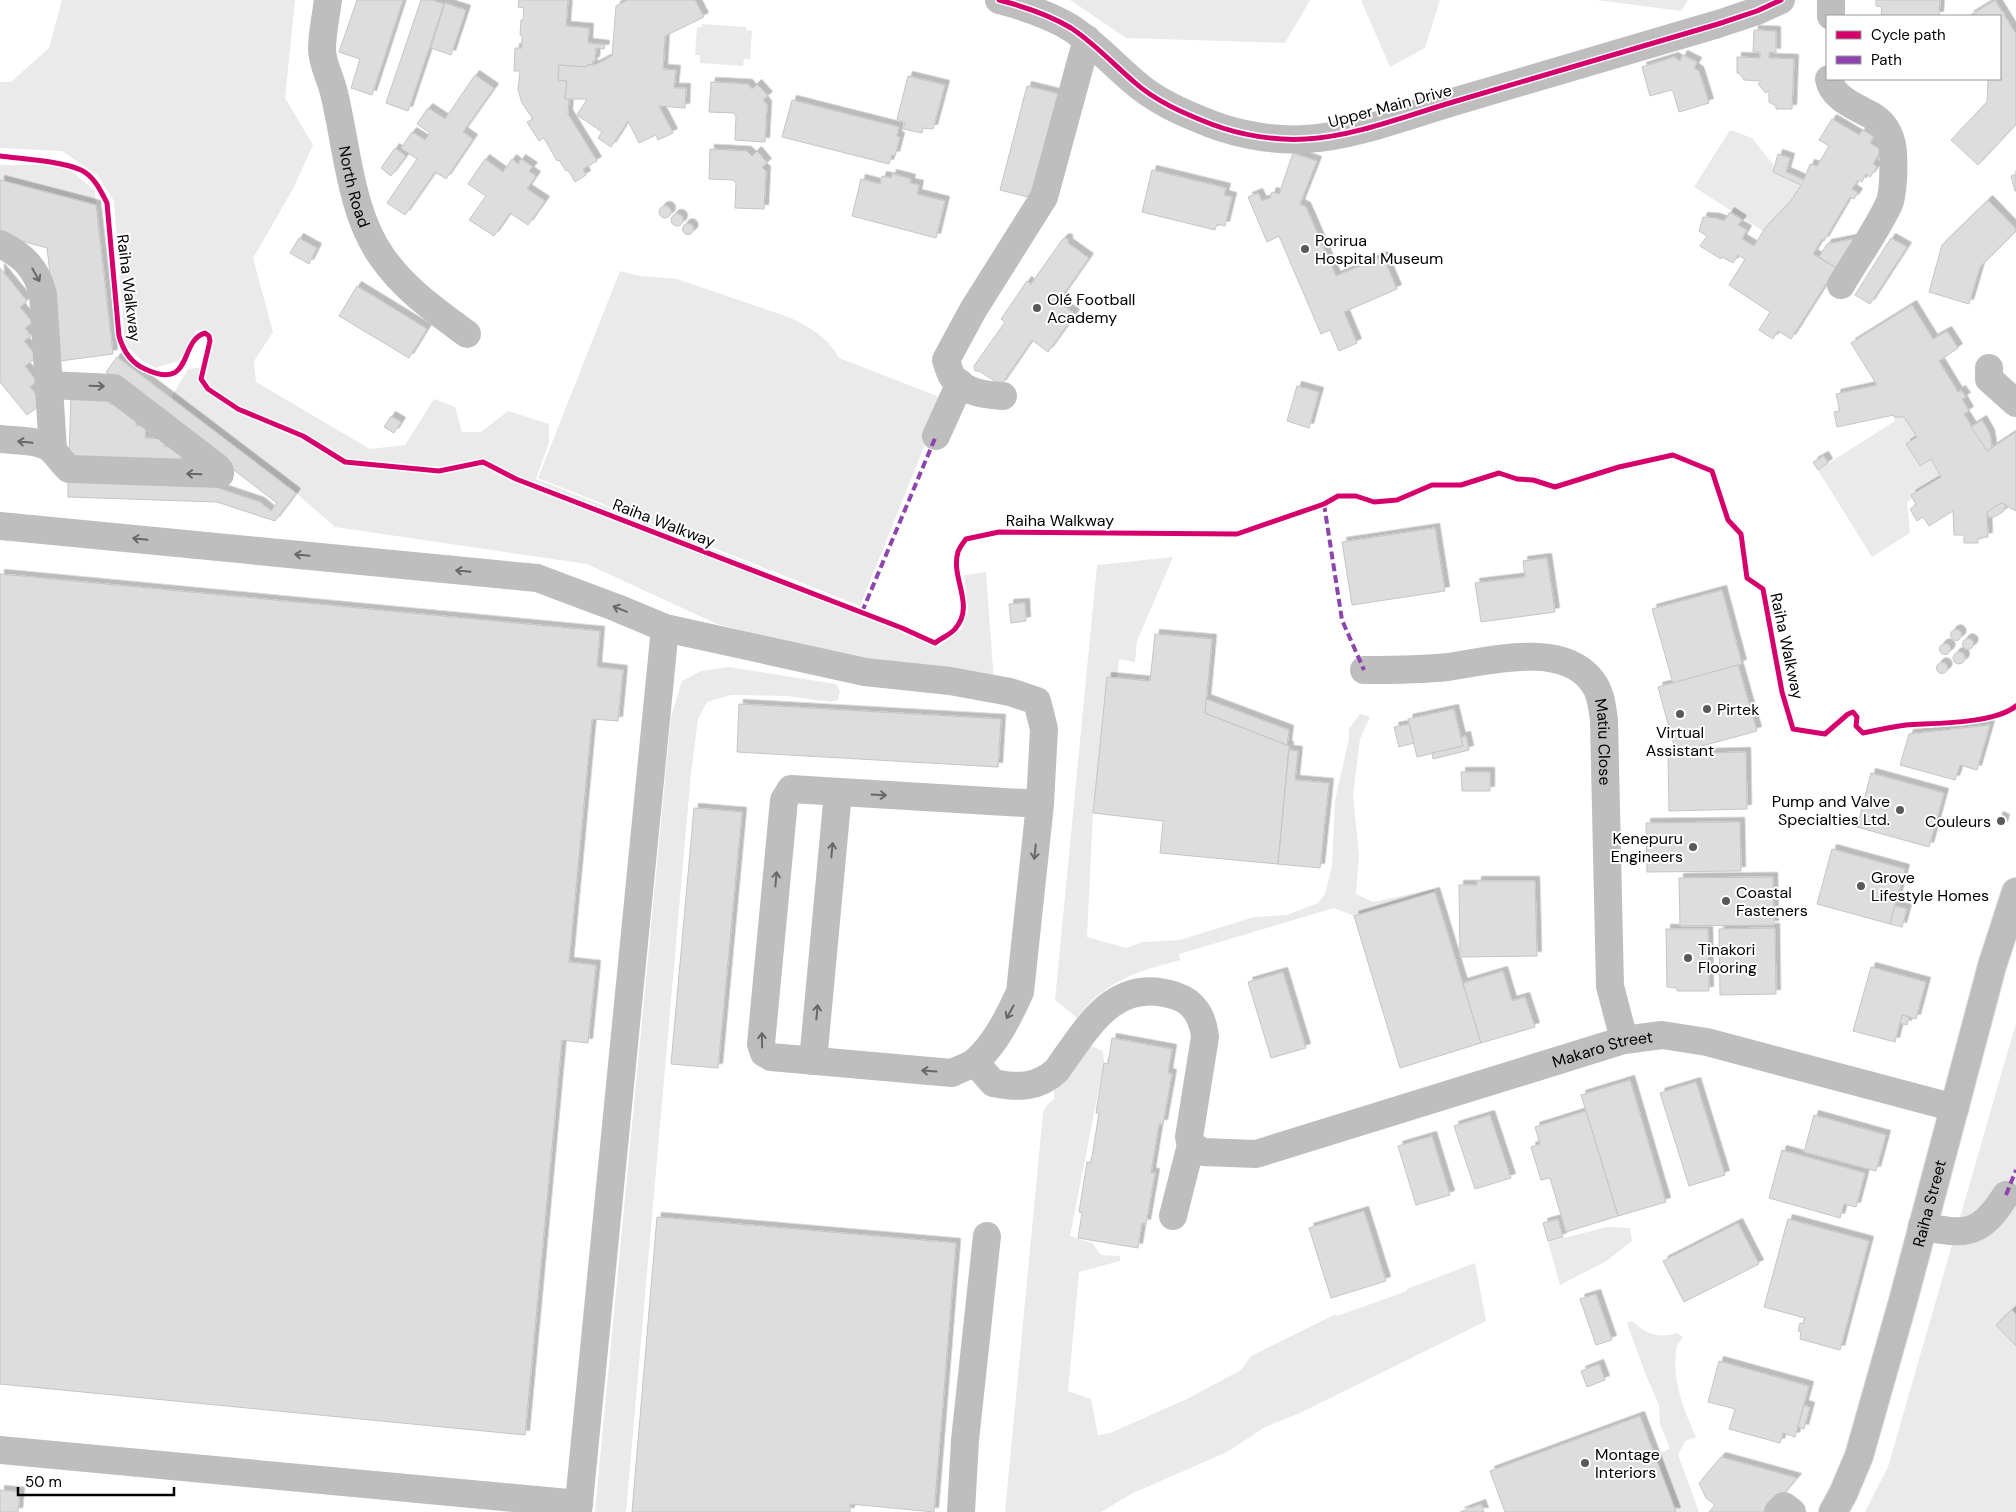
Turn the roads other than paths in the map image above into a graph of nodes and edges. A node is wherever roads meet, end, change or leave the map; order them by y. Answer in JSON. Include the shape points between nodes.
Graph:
{"nodes":[{"id":1,"x":328,"y":0,"type":"edge"},
{"id":2,"x":998,"y":0,"type":"edge"},
{"id":3,"x":1781,"y":0,"type":"edge"},
{"id":4,"x":1831,"y":0,"type":"edge"},
{"id":5,"x":1831,"y":15,"type":"edge"},
{"id":6,"x":1087,"y":39,"type":"junction"},
{"id":7,"x":1829,"y":80,"type":"edge"},
{"id":8,"x":0,"y":244,"type":"edge"},
{"id":9,"x":1841,"y":285,"type":"dead end"},
{"id":10,"x":467,"y":334,"type":"dead end"},
{"id":11,"x":1988,"y":368,"type":"dead end"},
{"id":12,"x":960,"y":383,"type":"junction"},
{"id":13,"x":48,"y":385,"type":"junction"},
{"id":14,"x":1003,"y":396,"type":"dead end"},
{"id":15,"x":2016,"y":404,"type":"edge"},
{"id":16,"x":936,"y":436,"type":"dead end"},
{"id":17,"x":0,"y":440,"type":"edge"},
{"id":18,"x":53,"y":450,"type":"junction"},
{"id":19,"x":0,"y":526,"type":"edge"},
{"id":20,"x":665,"y":628,"type":"junction"},
{"id":21,"x":1364,"y":670,"type":"dead end"},
{"id":22,"x":838,"y":792,"type":"junction"},
{"id":23,"x":1040,"y":804,"type":"junction"},
{"id":24,"x":2016,"y":892,"type":"edge"},
{"id":25,"x":1624,"y":1040,"type":"junction"},
{"id":26,"x":813,"y":1061,"type":"junction"},
{"id":27,"x":975,"y":1062,"type":"junction"},
{"id":28,"x":1954,"y":1108,"type":"junction"},
{"id":29,"x":1191,"y":1145,"type":"junction"},
{"id":30,"x":2006,"y":1195,"type":"dead end"},
{"id":31,"x":1174,"y":1216,"type":"dead end"},
{"id":32,"x":1922,"y":1226,"type":"junction"},
{"id":33,"x":987,"y":1236,"type":"dead end"},
{"id":34,"x":0,"y":1450,"type":"edge"},
{"id":35,"x":504,"y":1505,"type":"edge"},
{"id":36,"x":579,"y":1508,"type":"edge"},
{"id":37,"x":961,"y":1512,"type":"edge"},
{"id":38,"x":1778,"y":1512,"type":"edge"},
{"id":39,"x":1792,"y":1512,"type":"edge"},
{"id":40,"x":1833,"y":1512,"type":"edge"}],
"edges":[{"from":1,"to":10,"type":"street","name":"North Road","via":[[323,58],[337,103],[352,183],[365,223],[376,249],[402,282]]},
{"from":2,"to":6,"type":"street","name":"Upper Main Drive","via":[[1046,16]]},
{"from":3,"to":6,"type":"street","name":"Upper Main Drive","via":[[1757,12],[1480,94],[1342,134],[1307,139],[1247,133],[1213,125],[1185,113],[1134,82]]},
{"from":4,"to":5,"type":"street"},
{"from":6,"to":12,"type":"street","via":[[1044,198],[973,310],[946,360],[953,379]]},
{"from":7,"to":9,"type":"street","via":[[1836,93],[1848,103],[1882,122],[1892,142],[1893,186],[1889,204]]},
{"from":8,"to":13,"type":"street","one_way":true,"via":[[28,263],[39,278],[43,294]]},
{"from":11,"to":15,"type":"street","via":[[1989,379]]},
{"from":12,"to":14,"type":"street","via":[[977,394]]},
{"from":12,"to":16,"type":"street"},
{"from":13,"to":18,"type":"street"},
{"from":13,"to":18,"type":"street","one_way":true,"via":[[114,388],[220,471],[216,474],[69,469]]},
{"from":18,"to":17,"type":"street","one_way":true,"via":[[38,443]]},
{"from":20,"to":19,"type":"street","one_way":true,"via":[[537,578]]},
{"from":20,"to":23,"type":"street","via":[[865,672],[950,681],[1010,692],[1037,701],[1044,729]]},
{"from":20,"to":36,"type":"street"},
{"from":21,"to":25,"type":"street","name":"Matiu Close","via":[[1422,670],[1536,656],[1572,664],[1592,680],[1601,701],[1604,720],[1610,986]]},
{"from":22,"to":23,"type":"street","one_way":true},
{"from":26,"to":22,"type":"street","one_way":true},
{"from":26,"to":22,"type":"street","one_way":true,"via":[[771,1057],[764,1053],[761,1044],[784,800],[791,789]]},
{"from":23,"to":27,"type":"street","one_way":true,"via":[[1020,992],[991,1044]]},
{"from":24,"to":28,"type":"main road","name":"Raiha Street","via":[[1992,966]]},
{"from":25,"to":28,"type":"street","name":"Makaro Street","via":[[1662,1035],[1699,1041]]},
{"from":25,"to":29,"type":"street","name":"Makaro Street","via":[[1256,1154],[1202,1152]]},
{"from":27,"to":26,"type":"street","one_way":true,"via":[[952,1073]]},
{"from":27,"to":29,"type":"street","via":[[993,1083],[1028,1086],[1041,1082],[1057,1070],[1103,1009],[1129,993],[1147,990],[1182,998],[1196,1010],[1203,1023],[1205,1037],[1190,1124]]},
{"from":28,"to":32,"type":"main road","name":"Raiha Street"},
{"from":29,"to":31,"type":"street"},
{"from":30,"to":32,"type":"street","via":[[1990,1218],[1967,1231]]},
{"from":32,"to":40,"type":"main road","name":"Raiha Street","via":[[1859,1456]]},
{"from":33,"to":37,"type":"street","via":[[965,1440]]},
{"from":34,"to":35,"type":"street"},
{"from":35,"to":36,"type":"street"},
{"from":38,"to":39,"type":"street","via":[[1784,1506]]}]}
